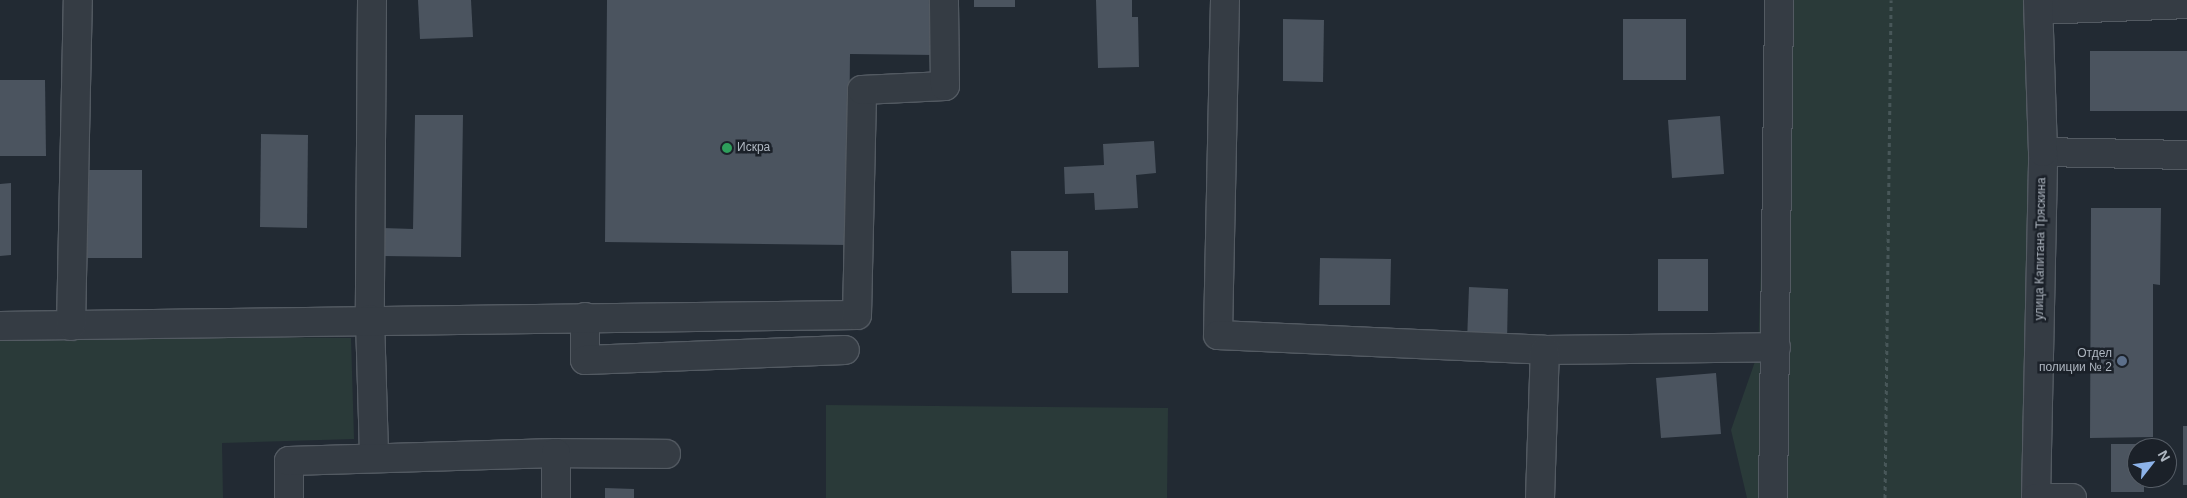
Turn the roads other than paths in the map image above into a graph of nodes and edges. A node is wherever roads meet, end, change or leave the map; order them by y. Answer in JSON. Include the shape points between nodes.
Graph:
{"nodes":[{"id":1,"x":78,"y":0,"type":"edge"},
{"id":2,"x":372,"y":0,"type":"edge"},
{"id":3,"x":944,"y":0,"type":"edge"},
{"id":4,"x":1225,"y":0,"type":"edge"},
{"id":5,"x":1778,"y":0,"type":"edge"},
{"id":6,"x":2187,"y":4,"type":"edge"},
{"id":7,"x":2038,"y":5,"type":"edge"},
{"id":8,"x":2043,"y":152,"type":"junction"},
{"id":9,"x":2187,"y":154,"type":"edge"},
{"id":10,"x":585,"y":317,"type":"junction"},
{"id":11,"x":370,"y":319,"type":"junction"},
{"id":12,"x":0,"y":326,"type":"edge"},
{"id":13,"x":71,"y":326,"type":"junction"},
{"id":14,"x":1776,"y":347,"type":"junction"},
{"id":15,"x":844,"y":350,"type":"dead end"},
{"id":16,"x":1545,"y":350,"type":"junction"},
{"id":17,"x":556,"y":453,"type":"junction"},
{"id":18,"x":666,"y":454,"type":"dead end"},
{"id":19,"x":374,"y":457,"type":"junction"},
{"id":20,"x":289,"y":498,"type":"edge"},
{"id":21,"x":556,"y":498,"type":"edge"},
{"id":22,"x":1540,"y":498,"type":"edge"},
{"id":23,"x":1773,"y":498,"type":"edge"},
{"id":24,"x":2036,"y":498,"type":"edge"},
{"id":25,"x":2072,"y":498,"type":"edge"}],
"edges":[{"from":1,"to":13,"type":"street"},
{"from":2,"to":11,"type":"street"},
{"from":3,"to":10,"type":"street","via":[[945,86],[862,90],[857,315]]},
{"from":4,"to":16,"type":"street","via":[[1218,335]]},
{"from":5,"to":14,"type":"street"},
{"from":6,"to":7,"type":"street"},
{"from":7,"to":8,"type":"street","name":"улица Капитана Тряскина"},
{"from":8,"to":9,"type":"street"},
{"from":8,"to":24,"type":"street","name":"улица Капитана Тряскина"},
{"from":10,"to":11,"type":"street"},
{"from":10,"to":15,"type":"street","via":[[585,360]]},
{"from":11,"to":13,"type":"street"},
{"from":11,"to":19,"type":"street"},
{"from":12,"to":13,"type":"street"},
{"from":14,"to":16,"type":"street"},
{"from":14,"to":23,"type":"street"},
{"from":16,"to":22,"type":"street"},
{"from":17,"to":18,"type":"street"},
{"from":17,"to":19,"type":"street"},
{"from":17,"to":21,"type":"street"},
{"from":19,"to":20,"type":"street","via":[[289,461]]},
{"from":24,"to":25,"type":"street"}]}
